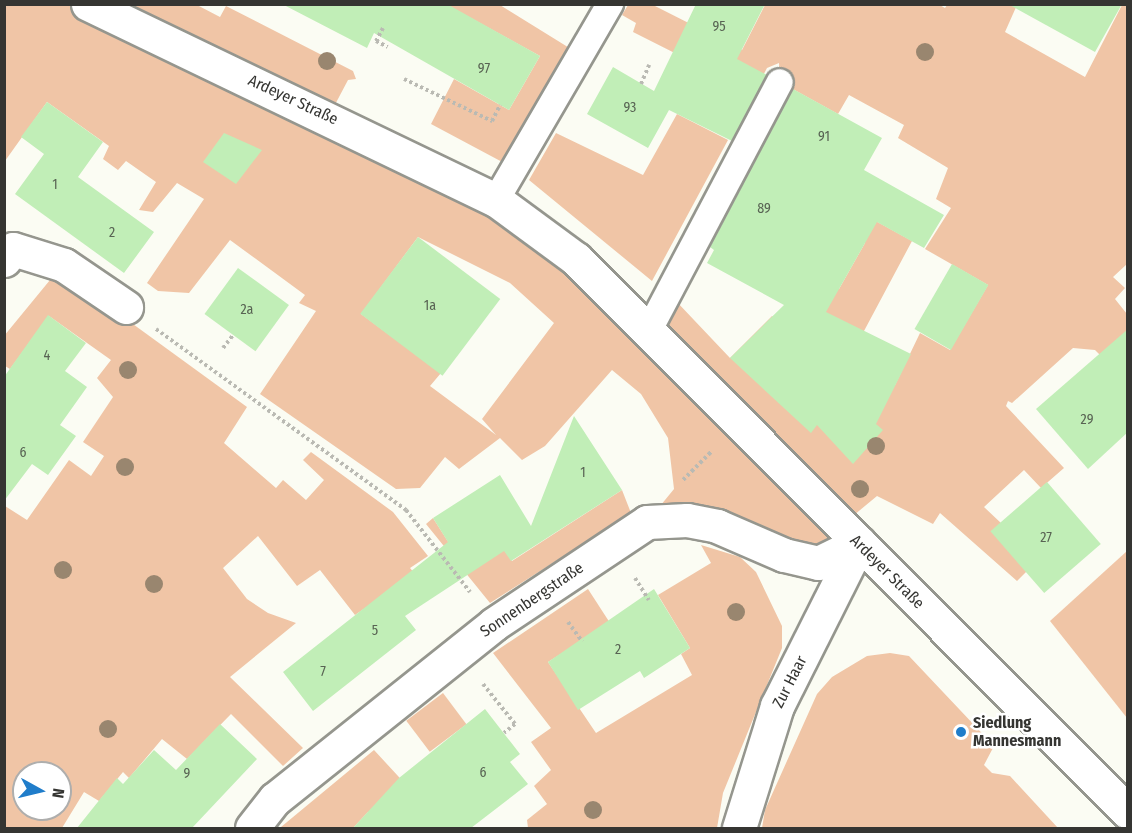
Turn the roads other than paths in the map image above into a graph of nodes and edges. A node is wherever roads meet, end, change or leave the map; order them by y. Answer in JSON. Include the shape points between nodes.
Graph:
{"nodes":[{"id":1,"x":88,"y":4,"type":"edge"},
{"id":2,"x":610,"y":4,"type":"edge"},
{"id":3,"x":780,"y":82,"type":"dead end"},
{"id":4,"x":496,"y":200,"type":"junction"},
{"id":5,"x":4,"y":260,"type":"edge"},
{"id":6,"x":126,"y":307,"type":"road end"},
{"id":7,"x":649,"y":330,"type":"junction"},
{"id":8,"x":859,"y":543,"type":"junction"},
{"id":9,"x":1128,"y":812,"type":"edge"},
{"id":10,"x":252,"y":828,"type":"edge"},
{"id":11,"x":739,"y":828,"type":"edge"}],
"edges":[{"from":1,"to":4,"type":"main road","name":"Ardeyer Straße"},
{"from":2,"to":4,"type":"lane"},
{"from":3,"to":7,"type":"lane"},
{"from":4,"to":7,"type":"main road","name":"Ardeyer Straße","via":[[576,259]]},
{"from":5,"to":6,"type":"main road","via":[[13,249],[64,265]]},
{"from":7,"to":8,"type":"main road","name":"Ardeyer Straße"},
{"from":8,"to":9,"type":"main road","name":"Ardeyer Straße"},
{"from":8,"to":10,"type":"main road","name":"Sonnenbergstraße","via":[[818,563],[784,555],[717,526],[687,520],[647,522],[494,624],[275,799]]},
{"from":8,"to":11,"type":"main road","name":"Zur Haar","via":[[777,706]]}]}
